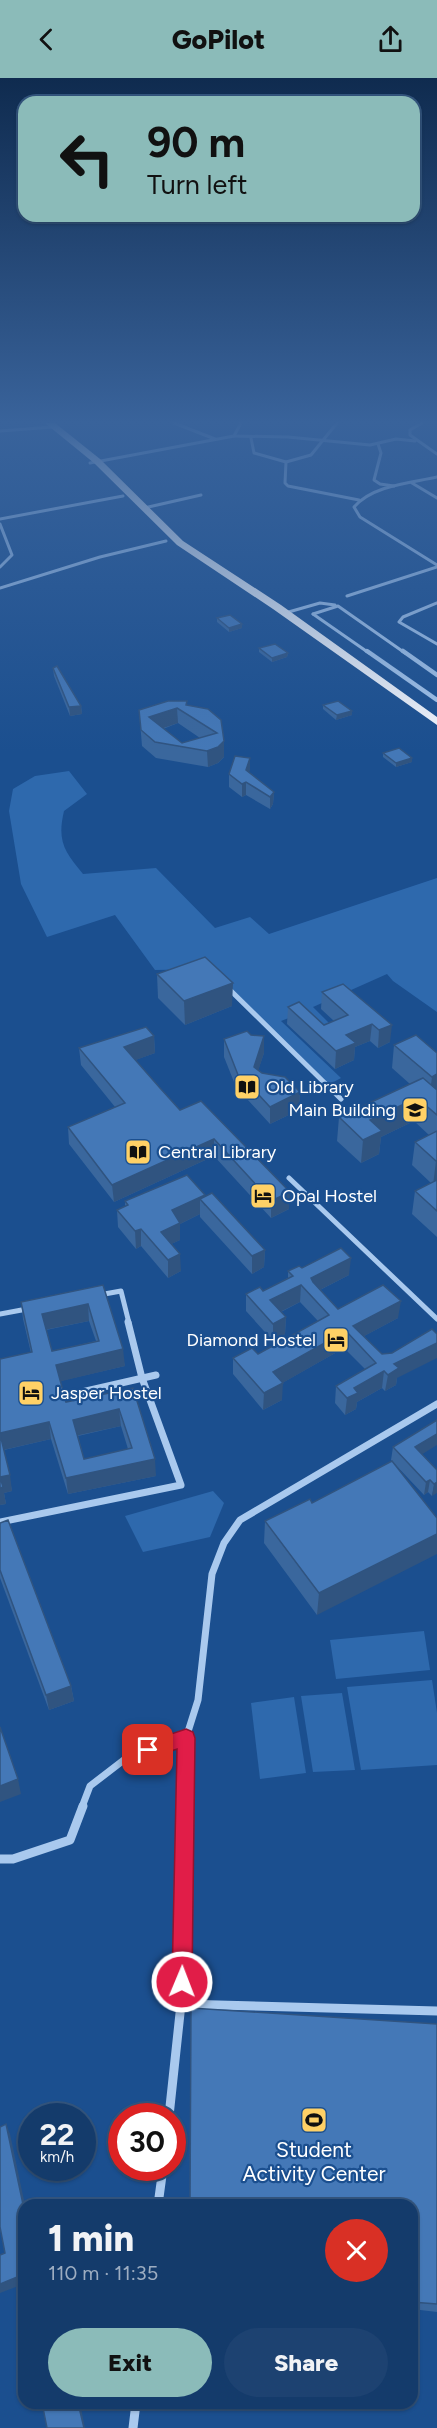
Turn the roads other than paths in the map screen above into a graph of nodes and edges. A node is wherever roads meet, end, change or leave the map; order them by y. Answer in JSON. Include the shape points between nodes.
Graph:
{"nodes":[{"id":1,"x":3,"y":533,"type":"edge"},
{"id":2,"x":158,"y":533,"type":"edge"},
{"id":3,"x":170,"y":533,"type":"edge"},
{"id":4,"x":385,"y":533,"type":"edge"},
{"id":5,"x":166,"y":541,"type":"junction"},
{"id":6,"x":437,"y":566,"type":"edge"},
{"id":7,"x":0,"y":567,"type":"edge"},
{"id":8,"x":0,"y":588,"type":"edge"},
{"id":9,"x":347,"y":596,"type":"dead end"},
{"id":10,"x":437,"y":603,"type":"edge"},
{"id":11,"x":338,"y":606,"type":"junction"},
{"id":12,"x":285,"y":613,"type":"junction"},
{"id":13,"x":437,"y":644,"type":"edge"},
{"id":14,"x":437,"y":675,"type":"edge"},
{"id":15,"x":437,"y":700,"type":"edge"},
{"id":16,"x":437,"y":722,"type":"edge"},
{"id":17,"x":437,"y":730,"type":"edge"},
{"id":18,"x":224,"y":983,"type":"edge"},
{"id":19,"x":340,"y":1099,"type":"dead end"},
{"id":20,"x":289,"y":1178,"type":"dead end"},
{"id":21,"x":88,"y":1297,"type":"edge"},
{"id":22,"x":33,"y":1308,"type":"edge"},
{"id":23,"x":0,"y":1314,"type":"edge"},
{"id":24,"x":437,"y":1319,"type":"edge"},
{"id":25,"x":156,"y":1375,"type":"dead end"},
{"id":26,"x":142,"y":1378,"type":"junction"},
{"id":27,"x":73,"y":1394,"type":"dead end"},
{"id":28,"x":437,"y":1404,"type":"edge"},
{"id":29,"x":0,"y":1522,"type":"edge"},
{"id":30,"x":186,"y":1738,"type":"junction"},
{"id":31,"x":0,"y":1859,"type":"edge"},
{"id":32,"x":182,"y":2004,"type":"junction"},
{"id":33,"x":437,"y":2011,"type":"edge"},
{"id":34,"x":171,"y":2103,"type":"edge"},
{"id":35,"x":161,"y":2181,"type":"edge"},
{"id":36,"x":159,"y":2199,"type":"edge"},
{"id":37,"x":135,"y":2409,"type":"edge"},
{"id":38,"x":133,"y":2428,"type":"edge"}],
"edges":[{"from":1,"to":7,"type":"street","via":[[12,555]]},
{"from":2,"to":5,"type":"highway"},
{"from":3,"to":12,"type":"highway","via":[[188,549]]},
{"from":4,"to":6,"type":"street"},
{"from":5,"to":8,"type":"street"},
{"from":5,"to":17,"type":"highway","via":[[266,607]]},
{"from":6,"to":9,"type":"street"},
{"from":10,"to":13,"type":"street","via":[[399,622]]},
{"from":11,"to":12,"type":"street","via":[[320,603]]},
{"from":11,"to":14,"type":"street"},
{"from":11,"to":15,"type":"street","via":[[313,614]]},
{"from":12,"to":16,"type":"highway"},
{"from":18,"to":19,"type":"street"},
{"from":20,"to":24,"type":"street"},
{"from":21,"to":26,"type":"street","via":[[121,1291]]},
{"from":22,"to":23,"type":"street"},
{"from":25,"to":26,"type":"street"},
{"from":26,"to":27,"type":"street"},
{"from":26,"to":29,"type":"street","via":[[181,1485]]},
{"from":28,"to":30,"type":"street","via":[[240,1520],[224,1543],[212,1574],[198,1700]]},
{"from":30,"to":31,"type":"street","via":[[129,1756],[90,1786],[70,1840],[13,1859]]},
{"from":30,"to":32,"type":"street"},
{"from":32,"to":33,"type":"street"},
{"from":32,"to":34,"type":"street"},
{"from":35,"to":36,"type":"street"},
{"from":37,"to":38,"type":"street"}]}
